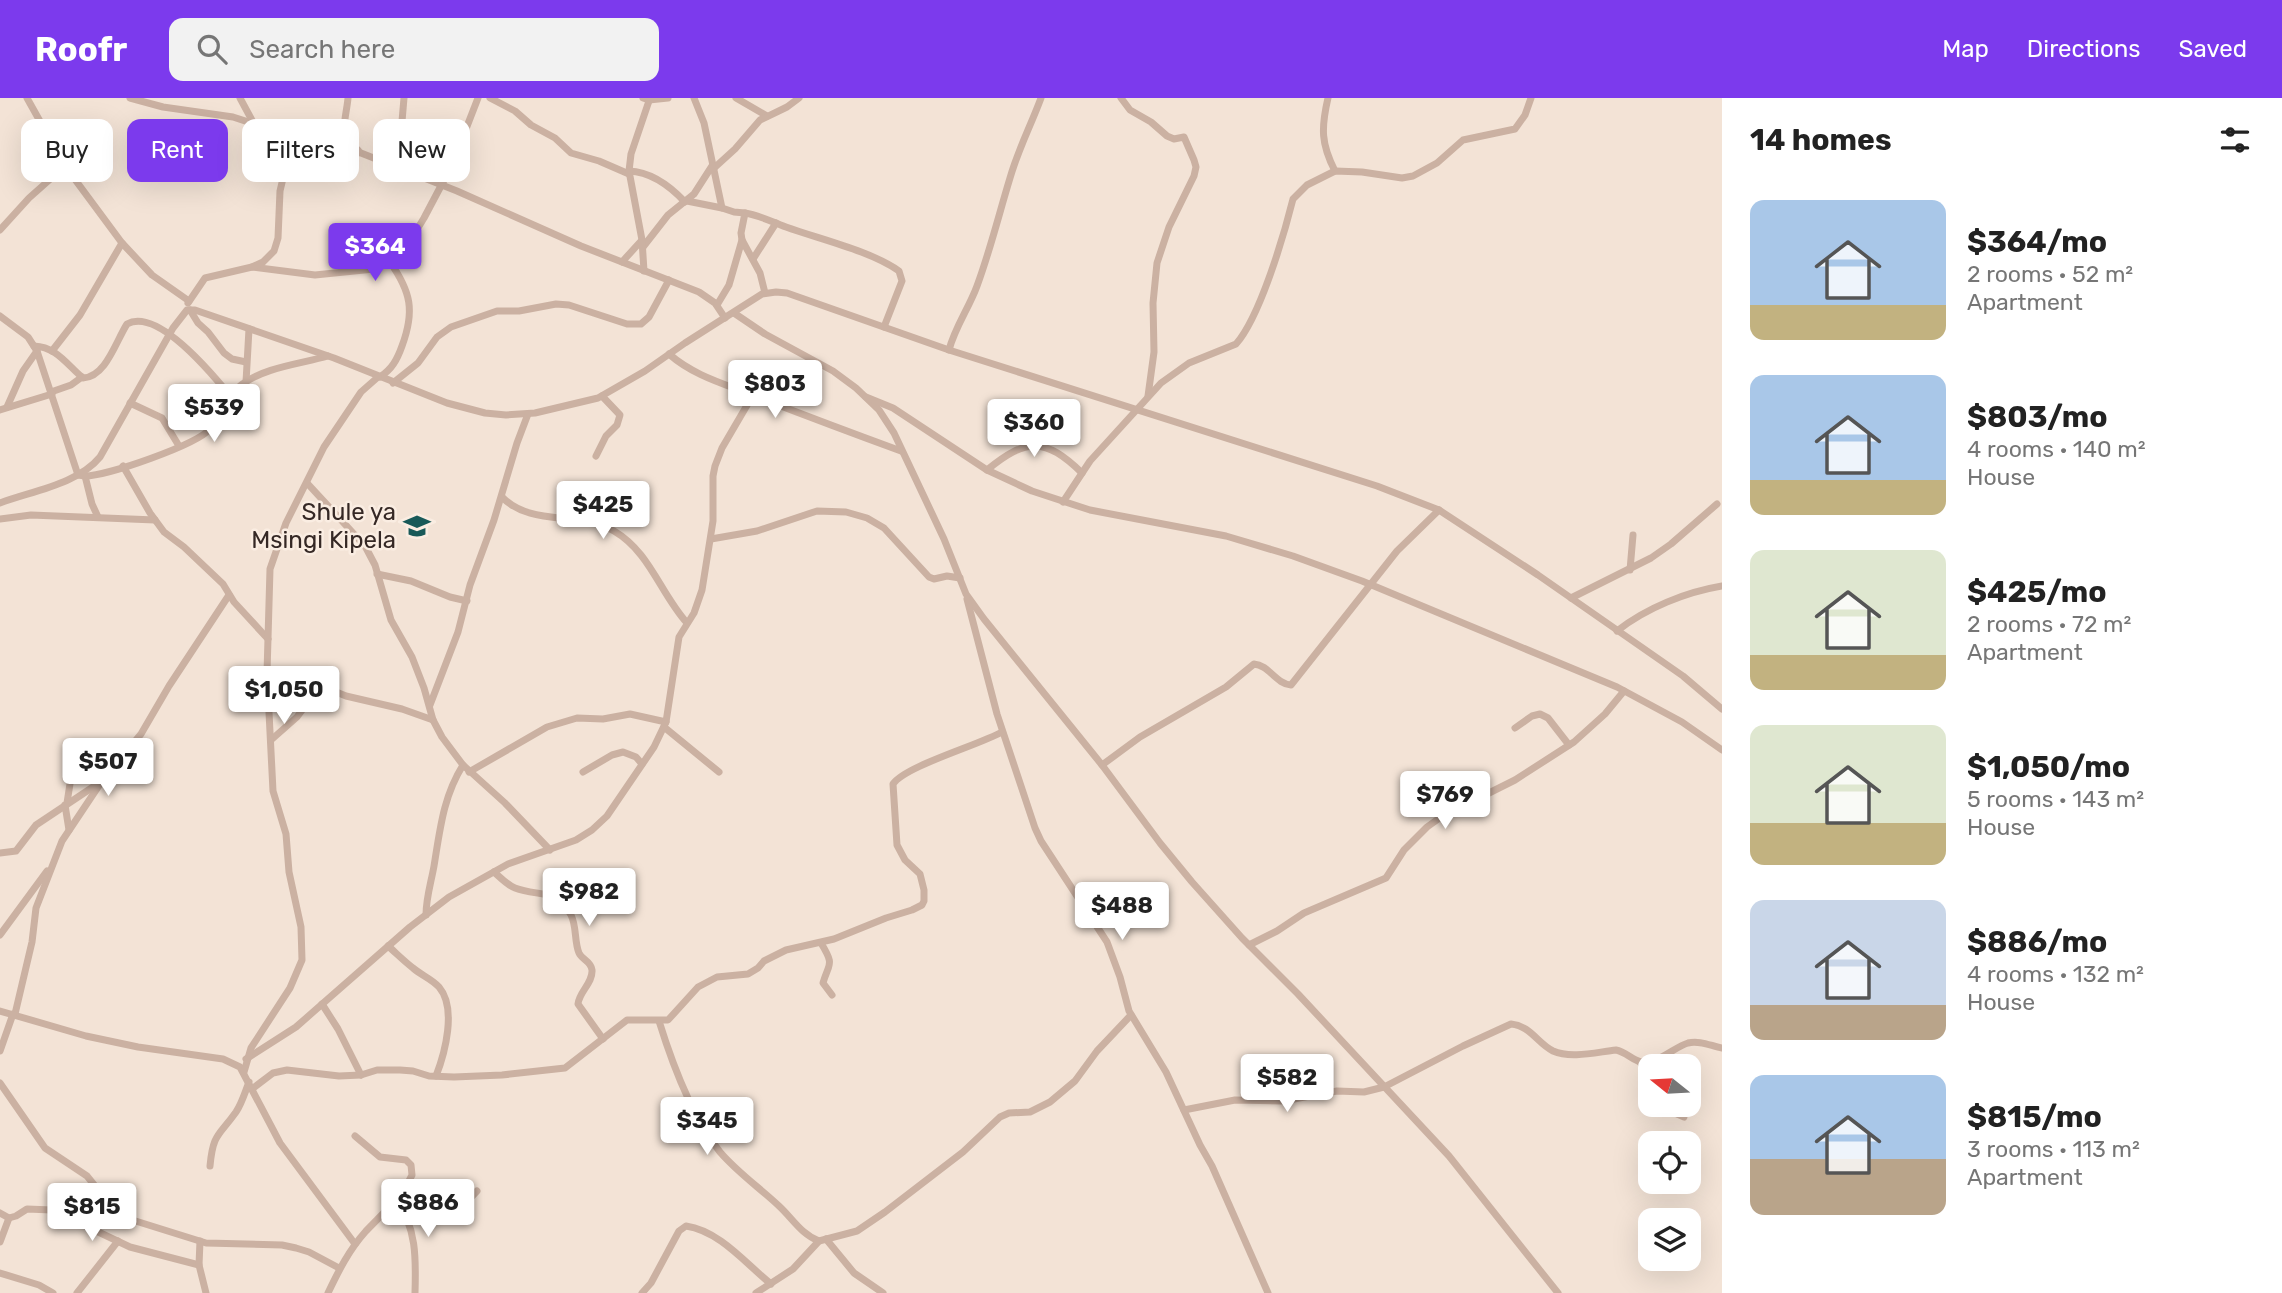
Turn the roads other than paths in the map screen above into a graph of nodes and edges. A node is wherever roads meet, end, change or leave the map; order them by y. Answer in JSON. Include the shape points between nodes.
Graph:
{"nodes":[{"id":1,"x":130,"y":98,"type":"edge"},
{"id":2,"x":240,"y":98,"type":"edge"},
{"id":3,"x":348,"y":98,"type":"edge"},
{"id":4,"x":404,"y":98,"type":"edge"},
{"id":5,"x":478,"y":98,"type":"edge"},
{"id":6,"x":490,"y":98,"type":"edge"},
{"id":7,"x":668,"y":98,"type":"edge"},
{"id":8,"x":694,"y":98,"type":"edge"},
{"id":9,"x":736,"y":98,"type":"edge"},
{"id":10,"x":799,"y":98,"type":"edge"},
{"id":11,"x":1041,"y":98,"type":"edge"},
{"id":12,"x":1121,"y":98,"type":"edge"},
{"id":13,"x":1328,"y":98,"type":"edge"},
{"id":14,"x":1531,"y":98,"type":"edge"},
{"id":15,"x":648,"y":99,"type":"edge"},
{"id":16,"x":28,"y":100,"type":"edge"},
{"id":17,"x":767,"y":116,"type":"junction"},
{"id":18,"x":39,"y":119,"type":"edge"},
{"id":19,"x":251,"y":119,"type":"edge"},
{"id":20,"x":402,"y":119,"type":"edge"},
{"id":21,"x":242,"y":120,"type":"edge"},
{"id":22,"x":361,"y":153,"type":"joint"},
{"id":23,"x":373,"y":158,"type":"edge"},
{"id":24,"x":713,"y":167,"type":"junction"},
{"id":25,"x":629,"y":172,"type":"junction"},
{"id":26,"x":1335,"y":172,"type":"junction"},
{"id":27,"x":47,"y":182,"type":"edge"},
{"id":28,"x":77,"y":182,"type":"edge"},
{"id":29,"x":282,"y":182,"type":"edge"},
{"id":30,"x":433,"y":182,"type":"edge"},
{"id":31,"x":441,"y":185,"type":"junction"},
{"id":32,"x":686,"y":202,"type":"junction"},
{"id":33,"x":722,"y":208,"type":"junction"},
{"id":34,"x":745,"y":213,"type":"junction"},
{"id":35,"x":3,"y":221,"type":"edge"},
{"id":36,"x":776,"y":223,"type":"junction"},
{"id":37,"x":0,"y":230,"type":"edge"},
{"id":38,"x":742,"y":240,"type":"junction"},
{"id":39,"x":122,"y":243,"type":"junction"},
{"id":40,"x":642,"y":244,"type":"junction"},
{"id":41,"x":753,"y":259,"type":"junction"},
{"id":42,"x":390,"y":261,"type":"junction"},
{"id":43,"x":622,"y":262,"type":"junction"},
{"id":44,"x":252,"y":267,"type":"junction"},
{"id":45,"x":644,"y":271,"type":"junction"},
{"id":46,"x":669,"y":280,"type":"junction"},
{"id":47,"x":765,"y":293,"type":"junction"},
{"id":48,"x":717,"y":305,"type":"junction"},
{"id":49,"x":188,"y":307,"type":"junction"},
{"id":50,"x":734,"y":313,"type":"junction"},
{"id":51,"x":0,"y":316,"type":"edge"},
{"id":52,"x":725,"y":318,"type":"junction"},
{"id":53,"x":884,"y":327,"type":"junction"},
{"id":54,"x":249,"y":329,"type":"junction"},
{"id":55,"x":170,"y":334,"type":"junction"},
{"id":56,"x":36,"y":349,"type":"junction"},
{"id":57,"x":948,"y":350,"type":"junction"},
{"id":58,"x":52,"y":351,"type":"junction"},
{"id":59,"x":669,"y":354,"type":"junction"},
{"id":60,"x":329,"y":356,"type":"junction"},
{"id":61,"x":246,"y":362,"type":"junction"},
{"id":62,"x":82,"y":377,"type":"junction"},
{"id":63,"x":379,"y":377,"type":"junction"},
{"id":64,"x":246,"y":382,"type":"junction"},
{"id":65,"x":393,"y":383,"type":"junction"},
{"id":66,"x":52,"y":393,"type":"junction"},
{"id":67,"x":753,"y":395,"type":"junction"},
{"id":68,"x":602,"y":396,"type":"junction"},
{"id":69,"x":1148,"y":396,"type":"junction"},
{"id":70,"x":231,"y":397,"type":"junction"},
{"id":71,"x":866,"y":397,"type":"junction"},
{"id":72,"x":130,"y":403,"type":"junction"},
{"id":73,"x":3,"y":408,"type":"edge"},
{"id":74,"x":1135,"y":409,"type":"junction"},
{"id":75,"x":528,"y":414,"type":"junction"},
{"id":76,"x":179,"y":446,"type":"junction"},
{"id":77,"x":901,"y":451,"type":"junction"},
{"id":78,"x":596,"y":456,"type":"dead end"},
{"id":79,"x":123,"y":466,"type":"junction"},
{"id":80,"x":987,"y":470,"type":"junction"},
{"id":81,"x":1082,"y":473,"type":"junction"},
{"id":82,"x":82,"y":475,"type":"junction"},
{"id":83,"x":307,"y":483,"type":"junction"},
{"id":84,"x":502,"y":497,"type":"junction"},
{"id":85,"x":1063,"y":502,"type":"junction"},
{"id":86,"x":0,"y":503,"type":"edge"},
{"id":87,"x":1717,"y":504,"type":"dead end"},
{"id":88,"x":1438,"y":510,"type":"junction"},
{"id":89,"x":97,"y":517,"type":"junction"},
{"id":90,"x":0,"y":519,"type":"edge"},
{"id":91,"x":155,"y":520,"type":"junction"},
{"id":92,"x":1633,"y":535,"type":"dead end"},
{"id":93,"x":711,"y":539,"type":"junction"},
{"id":94,"x":1630,"y":570,"type":"junction"},
{"id":95,"x":377,"y":574,"type":"junction"},
{"id":96,"x":960,"y":578,"type":"junction"},
{"id":97,"x":1371,"y":585,"type":"junction"},
{"id":98,"x":1722,"y":586,"type":"edge"},
{"id":99,"x":229,"y":594,"type":"junction"},
{"id":100,"x":966,"y":594,"type":"junction"},
{"id":101,"x":1571,"y":598,"type":"junction"},
{"id":102,"x":467,"y":601,"type":"junction"},
{"id":103,"x":687,"y":624,"type":"junction"},
{"id":104,"x":1617,"y":631,"type":"junction"},
{"id":105,"x":268,"y":639,"type":"junction"},
{"id":106,"x":1624,"y":691,"type":"junction"},
{"id":107,"x":429,"y":705,"type":"junction"},
{"id":108,"x":1722,"y":709,"type":"edge"},
{"id":109,"x":433,"y":720,"type":"junction"},
{"id":110,"x":665,"y":725,"type":"junction"},
{"id":111,"x":1515,"y":728,"type":"dead end"},
{"id":112,"x":1002,"y":732,"type":"junction"},
{"id":113,"x":271,"y":740,"type":"junction"},
{"id":114,"x":76,"y":745,"type":"dead end"},
{"id":115,"x":1569,"y":745,"type":"junction"},
{"id":116,"x":1722,"y":750,"type":"edge"},
{"id":117,"x":642,"y":764,"type":"junction"},
{"id":118,"x":463,"y":765,"type":"junction"},
{"id":119,"x":1102,"y":765,"type":"junction"},
{"id":120,"x":469,"y":772,"type":"junction"},
{"id":121,"x":583,"y":772,"type":"dead end"},
{"id":122,"x":719,"y":772,"type":"dead end"},
{"id":123,"x":102,"y":781,"type":"junction"},
{"id":124,"x":66,"y":804,"type":"junction"},
{"id":125,"x":69,"y":830,"type":"junction"},
{"id":126,"x":550,"y":850,"type":"junction"},
{"id":127,"x":0,"y":853,"type":"edge"},
{"id":128,"x":52,"y":865,"type":"junction"},
{"id":129,"x":494,"y":872,"type":"junction"},
{"id":130,"x":426,"y":915,"type":"junction"},
{"id":131,"x":0,"y":935,"type":"edge"},
{"id":132,"x":821,"y":943,"type":"junction"},
{"id":133,"x":1249,"y":945,"type":"junction"},
{"id":134,"x":388,"y":946,"type":"junction"},
{"id":135,"x":832,"y":995,"type":"dead end"},
{"id":136,"x":322,"y":1004,"type":"junction"},
{"id":137,"x":0,"y":1011,"type":"edge"},
{"id":138,"x":14,"y":1014,"type":"junction"},
{"id":139,"x":1131,"y":1015,"type":"junction"},
{"id":140,"x":659,"y":1021,"type":"junction"},
{"id":141,"x":603,"y":1039,"type":"junction"},
{"id":142,"x":1722,"y":1048,"type":"edge"},
{"id":143,"x":0,"y":1051,"type":"edge"},
{"id":144,"x":1667,"y":1054,"type":"edge"},
{"id":145,"x":247,"y":1057,"type":"junction"},
{"id":146,"x":228,"y":1061,"type":"junction"},
{"id":147,"x":1638,"y":1061,"type":"edge"},
{"id":148,"x":244,"y":1072,"type":"junction"},
{"id":149,"x":361,"y":1075,"type":"junction"},
{"id":150,"x":436,"y":1076,"type":"junction"},
{"id":151,"x":0,"y":1083,"type":"edge"},
{"id":152,"x":251,"y":1085,"type":"junction"},
{"id":153,"x":1384,"y":1087,"type":"junction"},
{"id":154,"x":1184,"y":1110,"type":"junction"},
{"id":155,"x":355,"y":1136,"type":"dead end"},
{"id":156,"x":210,"y":1166,"type":"dead end"},
{"id":157,"x":477,"y":1191,"type":"dead end"},
{"id":158,"x":395,"y":1199,"type":"junction"},
{"id":159,"x":0,"y":1213,"type":"edge"},
{"id":160,"x":406,"y":1213,"type":"junction"},
{"id":161,"x":9,"y":1217,"type":"junction"},
{"id":162,"x":823,"y":1240,"type":"junction"},
{"id":163,"x":118,"y":1241,"type":"junction"},
{"id":164,"x":200,"y":1241,"type":"junction"},
{"id":165,"x":0,"y":1242,"type":"edge"},
{"id":166,"x":355,"y":1244,"type":"junction"},
{"id":167,"x":199,"y":1265,"type":"junction"},
{"id":168,"x":340,"y":1268,"type":"junction"},
{"id":169,"x":0,"y":1273,"type":"edge"},
{"id":170,"x":771,"y":1284,"type":"junction"},
{"id":171,"x":54,"y":1293,"type":"edge"},
{"id":172,"x":77,"y":1293,"type":"edge"},
{"id":173,"x":206,"y":1293,"type":"edge"},
{"id":174,"x":328,"y":1293,"type":"edge"},
{"id":175,"x":415,"y":1293,"type":"edge"},
{"id":176,"x":642,"y":1293,"type":"edge"},
{"id":177,"x":756,"y":1293,"type":"edge"},
{"id":178,"x":883,"y":1293,"type":"edge"},
{"id":179,"x":1268,"y":1293,"type":"edge"},
{"id":180,"x":1558,"y":1293,"type":"edge"}],
"edges":[{"from":1,"to":21,"type":"street"},
{"from":2,"to":19,"type":"street"},
{"from":3,"to":22,"type":"street","via":[[344,135]]},
{"from":4,"to":20,"type":"street"},
{"from":5,"to":31,"type":"street"},
{"from":6,"to":25,"type":"street","via":[[571,153]]},
{"from":7,"to":15,"type":"street"},
{"from":8,"to":24,"type":"street"},
{"from":9,"to":17,"type":"street"},
{"from":10,"to":17,"type":"street"},
{"from":11,"to":57,"type":"street","via":[[1017,158],[977,288]]},
{"from":12,"to":69,"type":"street","via":[[1130,110],[1167,136],[1184,138],[1196,167],[1157,263]]},
{"from":13,"to":26,"type":"street","via":[[1323,143]]},
{"from":14,"to":26,"type":"street","via":[[1515,129],[1463,140],[1413,176]]},
{"from":15,"to":25,"type":"street"},
{"from":16,"to":18,"type":"street"},
{"from":17,"to":24,"type":"street"},
{"from":22,"to":23,"type":"street"},
{"from":24,"to":32,"type":"street"},
{"from":24,"to":33,"type":"street"},
{"from":25,"to":32,"type":"street","via":[[647,173]]},
{"from":25,"to":40,"type":"street"},
{"from":26,"to":69,"type":"street","via":[[1307,185],[1293,199],[1269,275],[1242,338],[1176,371]]},
{"from":27,"to":35,"type":"street"},
{"from":28,"to":39,"type":"street"},
{"from":29,"to":44,"type":"street","via":[[277,246]]},
{"from":30,"to":31,"type":"street"},
{"from":31,"to":42,"type":"street","via":[[407,246]]},
{"from":31,"to":43,"type":"street"},
{"from":32,"to":33,"type":"street"},
{"from":32,"to":40,"type":"street"},
{"from":33,"to":34,"type":"street"},
{"from":34,"to":36,"type":"street"},
{"from":34,"to":38,"type":"street"},
{"from":35,"to":37,"type":"street"},
{"from":36,"to":41,"type":"street"},
{"from":36,"to":53,"type":"street","via":[[899,271],[902,281]]},
{"from":38,"to":41,"type":"street"},
{"from":38,"to":48,"type":"street","via":[[729,285]]},
{"from":39,"to":49,"type":"street"},
{"from":39,"to":58,"type":"street","via":[[80,315]]},
{"from":40,"to":43,"type":"street"},
{"from":40,"to":45,"type":"street"},
{"from":41,"to":47,"type":"street"},
{"from":42,"to":44,"type":"street","via":[[374,269],[315,275]]},
{"from":42,"to":63,"type":"street","via":[[404,286],[410,327],[393,366]]},
{"from":43,"to":45,"type":"street"},
{"from":44,"to":49,"type":"street","via":[[205,278]]},
{"from":45,"to":46,"type":"street"},
{"from":46,"to":48,"type":"street"},
{"from":46,"to":65,"type":"street","via":[[641,324],[627,324],[569,305],[471,319],[437,337],[418,363]]},
{"from":47,"to":50,"type":"street"},
{"from":47,"to":53,"type":"street","via":[[787,293]]},
{"from":48,"to":52,"type":"street"},
{"from":49,"to":54,"type":"street"},
{"from":49,"to":55,"type":"street"},
{"from":49,"to":61,"type":"street","via":[[224,354]]},
{"from":50,"to":52,"type":"street"},
{"from":50,"to":71,"type":"street","via":[[833,371]]},
{"from":51,"to":56,"type":"street"},
{"from":52,"to":59,"type":"street"},
{"from":53,"to":57,"type":"street"},
{"from":54,"to":60,"type":"street"},
{"from":54,"to":61,"type":"street"},
{"from":55,"to":62,"type":"street","via":[[132,321],[104,364],[92,377]]},
{"from":55,"to":70,"type":"street"},
{"from":55,"to":72,"type":"street"},
{"from":56,"to":58,"type":"street"},
{"from":56,"to":66,"type":"street"},
{"from":56,"to":73,"type":"street"},
{"from":57,"to":74,"type":"street"},
{"from":58,"to":62,"type":"street"},
{"from":59,"to":67,"type":"street","via":[[691,371]]},
{"from":59,"to":68,"type":"street"},
{"from":60,"to":63,"type":"street"},
{"from":60,"to":64,"type":"street"},
{"from":61,"to":64,"type":"street"},
{"from":62,"to":66,"type":"street"},
{"from":63,"to":65,"type":"street"},
{"from":63,"to":83,"type":"street","via":[[344,414]]},
{"from":64,"to":70,"type":"street"},
{"from":65,"to":75,"type":"street","via":[[466,409]]},
{"from":66,"to":73,"type":"street"},
{"from":66,"to":82,"type":"street"},
{"from":67,"to":77,"type":"street"},
{"from":67,"to":93,"type":"street","via":[[715,466]]},
{"from":68,"to":75,"type":"street"},
{"from":68,"to":78,"type":"street","via":[[620,415]]},
{"from":69,"to":74,"type":"street"},
{"from":70,"to":76,"type":"street","via":[[210,429]]},
{"from":71,"to":77,"type":"street","via":[[889,425]]},
{"from":71,"to":80,"type":"street","via":[[893,408]]},
{"from":72,"to":76,"type":"street","via":[[162,418]]},
{"from":72,"to":82,"type":"street","via":[[100,457]]},
{"from":74,"to":81,"type":"street"},
{"from":74,"to":88,"type":"street"},
{"from":75,"to":84,"type":"street"},
{"from":76,"to":79,"type":"street"},
{"from":77,"to":96,"type":"street"},
{"from":79,"to":82,"type":"street"},
{"from":79,"to":91,"type":"street"},
{"from":80,"to":81,"type":"street","via":[[1032,444],[1051,450]]},
{"from":80,"to":85,"type":"street"},
{"from":81,"to":85,"type":"street"},
{"from":82,"to":86,"type":"street"},
{"from":82,"to":89,"type":"street"},
{"from":83,"to":95,"type":"street","via":[[365,546]]},
{"from":83,"to":105,"type":"street","via":[[270,569]]},
{"from":84,"to":102,"type":"street"},
{"from":84,"to":103,"type":"street","via":[[533,515],[599,525],[626,539],[645,559]]},
{"from":85,"to":97,"type":"street","via":[[1226,536]]},
{"from":87,"to":94,"type":"street","via":[[1671,544]]},
{"from":88,"to":97,"type":"street"},
{"from":88,"to":101,"type":"street"},
{"from":89,"to":90,"type":"street"},
{"from":89,"to":91,"type":"street"},
{"from":91,"to":99,"type":"street"},
{"from":92,"to":94,"type":"street"},
{"from":93,"to":96,"type":"street","via":[[757,531],[817,511],[846,512],[884,528],[934,579]]},
{"from":93,"to":103,"type":"street","via":[[698,605]]},
{"from":94,"to":101,"type":"street"},
{"from":95,"to":102,"type":"street"},
{"from":95,"to":107,"type":"street","via":[[391,620],[411,655]]},
{"from":96,"to":100,"type":"street"},
{"from":97,"to":106,"type":"street"},
{"from":97,"to":119,"type":"street","via":[[1291,685],[1254,664],[1226,687]]},
{"from":98,"to":104,"type":"street","via":[[1681,597]]},
{"from":99,"to":105,"type":"street"},
{"from":99,"to":123,"type":"street","via":[[141,734]]},
{"from":100,"to":112,"type":"street"},
{"from":100,"to":119,"type":"street"},
{"from":101,"to":104,"type":"street"},
{"from":102,"to":107,"type":"street"},
{"from":103,"to":110,"type":"street","via":[[679,637]]},
{"from":104,"to":108,"type":"street"},
{"from":105,"to":113,"type":"street"},
{"from":106,"to":115,"type":"street"},
{"from":106,"to":116,"type":"street"},
{"from":107,"to":109,"type":"street"},
{"from":109,"to":113,"type":"street","via":[[324,687]]},
{"from":109,"to":118,"type":"street"},
{"from":110,"to":117,"type":"street"},
{"from":110,"to":120,"type":"street","via":[[629,714],[577,718],[547,727]]},
{"from":110,"to":122,"type":"street"},
{"from":111,"to":115,"type":"street","via":[[1540,714]]},
{"from":112,"to":132,"type":"street","via":[[913,769],[893,784],[897,845],[920,874],[922,905]]},
{"from":112,"to":139,"type":"street","via":[[1038,835],[1107,942]]},
{"from":113,"to":145,"type":"street","via":[[273,791],[286,834],[302,960]]},
{"from":114,"to":124,"type":"street"},
{"from":115,"to":133,"type":"street","via":[[1427,827],[1404,850],[1386,878],[1304,913]]},
{"from":117,"to":121,"type":"street","via":[[623,752]]},
{"from":117,"to":126,"type":"street","via":[[607,816],[576,840]]},
{"from":118,"to":120,"type":"street"},
{"from":118,"to":130,"type":"street","via":[[443,810]]},
{"from":119,"to":133,"type":"street","via":[[1160,843]]},
{"from":120,"to":126,"type":"street"},
{"from":123,"to":124,"type":"street"},
{"from":123,"to":125,"type":"street"},
{"from":124,"to":125,"type":"street"},
{"from":124,"to":127,"type":"street","via":[[36,825],[16,851]]},
{"from":125,"to":128,"type":"street"},
{"from":126,"to":129,"type":"street"},
{"from":128,"to":131,"type":"street"},
{"from":128,"to":138,"type":"street","via":[[36,908]]},
{"from":129,"to":130,"type":"street"},
{"from":129,"to":141,"type":"street","via":[[510,886],[559,900],[572,916],[579,952],[592,972],[578,1004]]},
{"from":130,"to":134,"type":"street"},
{"from":132,"to":135,"type":"street","via":[[830,960],[823,983]]},
{"from":132,"to":140,"type":"street","via":[[786,950],[748,974],[717,977],[698,987],[668,1020]]},
{"from":133,"to":153,"type":"street"},
{"from":134,"to":136,"type":"street"},
{"from":134,"to":150,"type":"street","via":[[438,986],[446,998],[447,1039]]},
{"from":136,"to":145,"type":"street","via":[[296,1027]]},
{"from":136,"to":149,"type":"street"},
{"from":137,"to":138,"type":"street"},
{"from":138,"to":143,"type":"street"},
{"from":138,"to":146,"type":"street","via":[[86,1036]]},
{"from":139,"to":154,"type":"street"},
{"from":139,"to":162,"type":"street","via":[[1075,1081],[1050,1102],[1030,1112],[1000,1117],[963,1152],[868,1224]]},
{"from":140,"to":141,"type":"street","via":[[627,1020]]},
{"from":140,"to":162,"type":"street","via":[[707,1134],[806,1235]]},
{"from":141,"to":150,"type":"street","via":[[565,1069]]},
{"from":142,"to":144,"type":"street","via":[[1688,1043]]},
{"from":145,"to":146,"type":"street"},
{"from":145,"to":148,"type":"street"},
{"from":146,"to":148,"type":"street"},
{"from":147,"to":153,"type":"street","via":[[1616,1050],[1558,1053],[1529,1029],[1511,1024]]},
{"from":148,"to":152,"type":"street"},
{"from":149,"to":150,"type":"street","via":[[401,1070]]},
{"from":149,"to":152,"type":"street","via":[[281,1071]]},
{"from":151,"to":164,"type":"street","via":[[45,1149],[87,1176],[119,1214]]},
{"from":152,"to":156,"type":"street","via":[[218,1133]]},
{"from":152,"to":166,"type":"street","via":[[280,1143]]},
{"from":153,"to":154,"type":"street","via":[[1283,1101],[1235,1100]]},
{"from":153,"to":180,"type":"street","via":[[1469,1180]]},
{"from":154,"to":179,"type":"street"},
{"from":155,"to":158,"type":"street","via":[[380,1157],[406,1160],[411,1165],[410,1180]]},
{"from":157,"to":160,"type":"street","via":[[455,1214]]},
{"from":158,"to":160,"type":"street"},
{"from":158,"to":166,"type":"street"},
{"from":159,"to":161,"type":"street"},
{"from":160,"to":175,"type":"street","via":[[414,1241]]},
{"from":161,"to":163,"type":"street","via":[[27,1209],[51,1210]]},
{"from":161,"to":165,"type":"street"},
{"from":162,"to":170,"type":"street"},
{"from":162,"to":178,"type":"street","via":[[854,1273]]},
{"from":163,"to":167,"type":"street"},
{"from":163,"to":172,"type":"street"},
{"from":164,"to":167,"type":"street"},
{"from":164,"to":168,"type":"street","via":[[296,1248]]},
{"from":166,"to":168,"type":"street"},
{"from":167,"to":173,"type":"street"},
{"from":168,"to":174,"type":"street"},
{"from":169,"to":171,"type":"street"},
{"from":170,"to":176,"type":"street","via":[[717,1240],[686,1226]]},
{"from":170,"to":177,"type":"street"}]}
